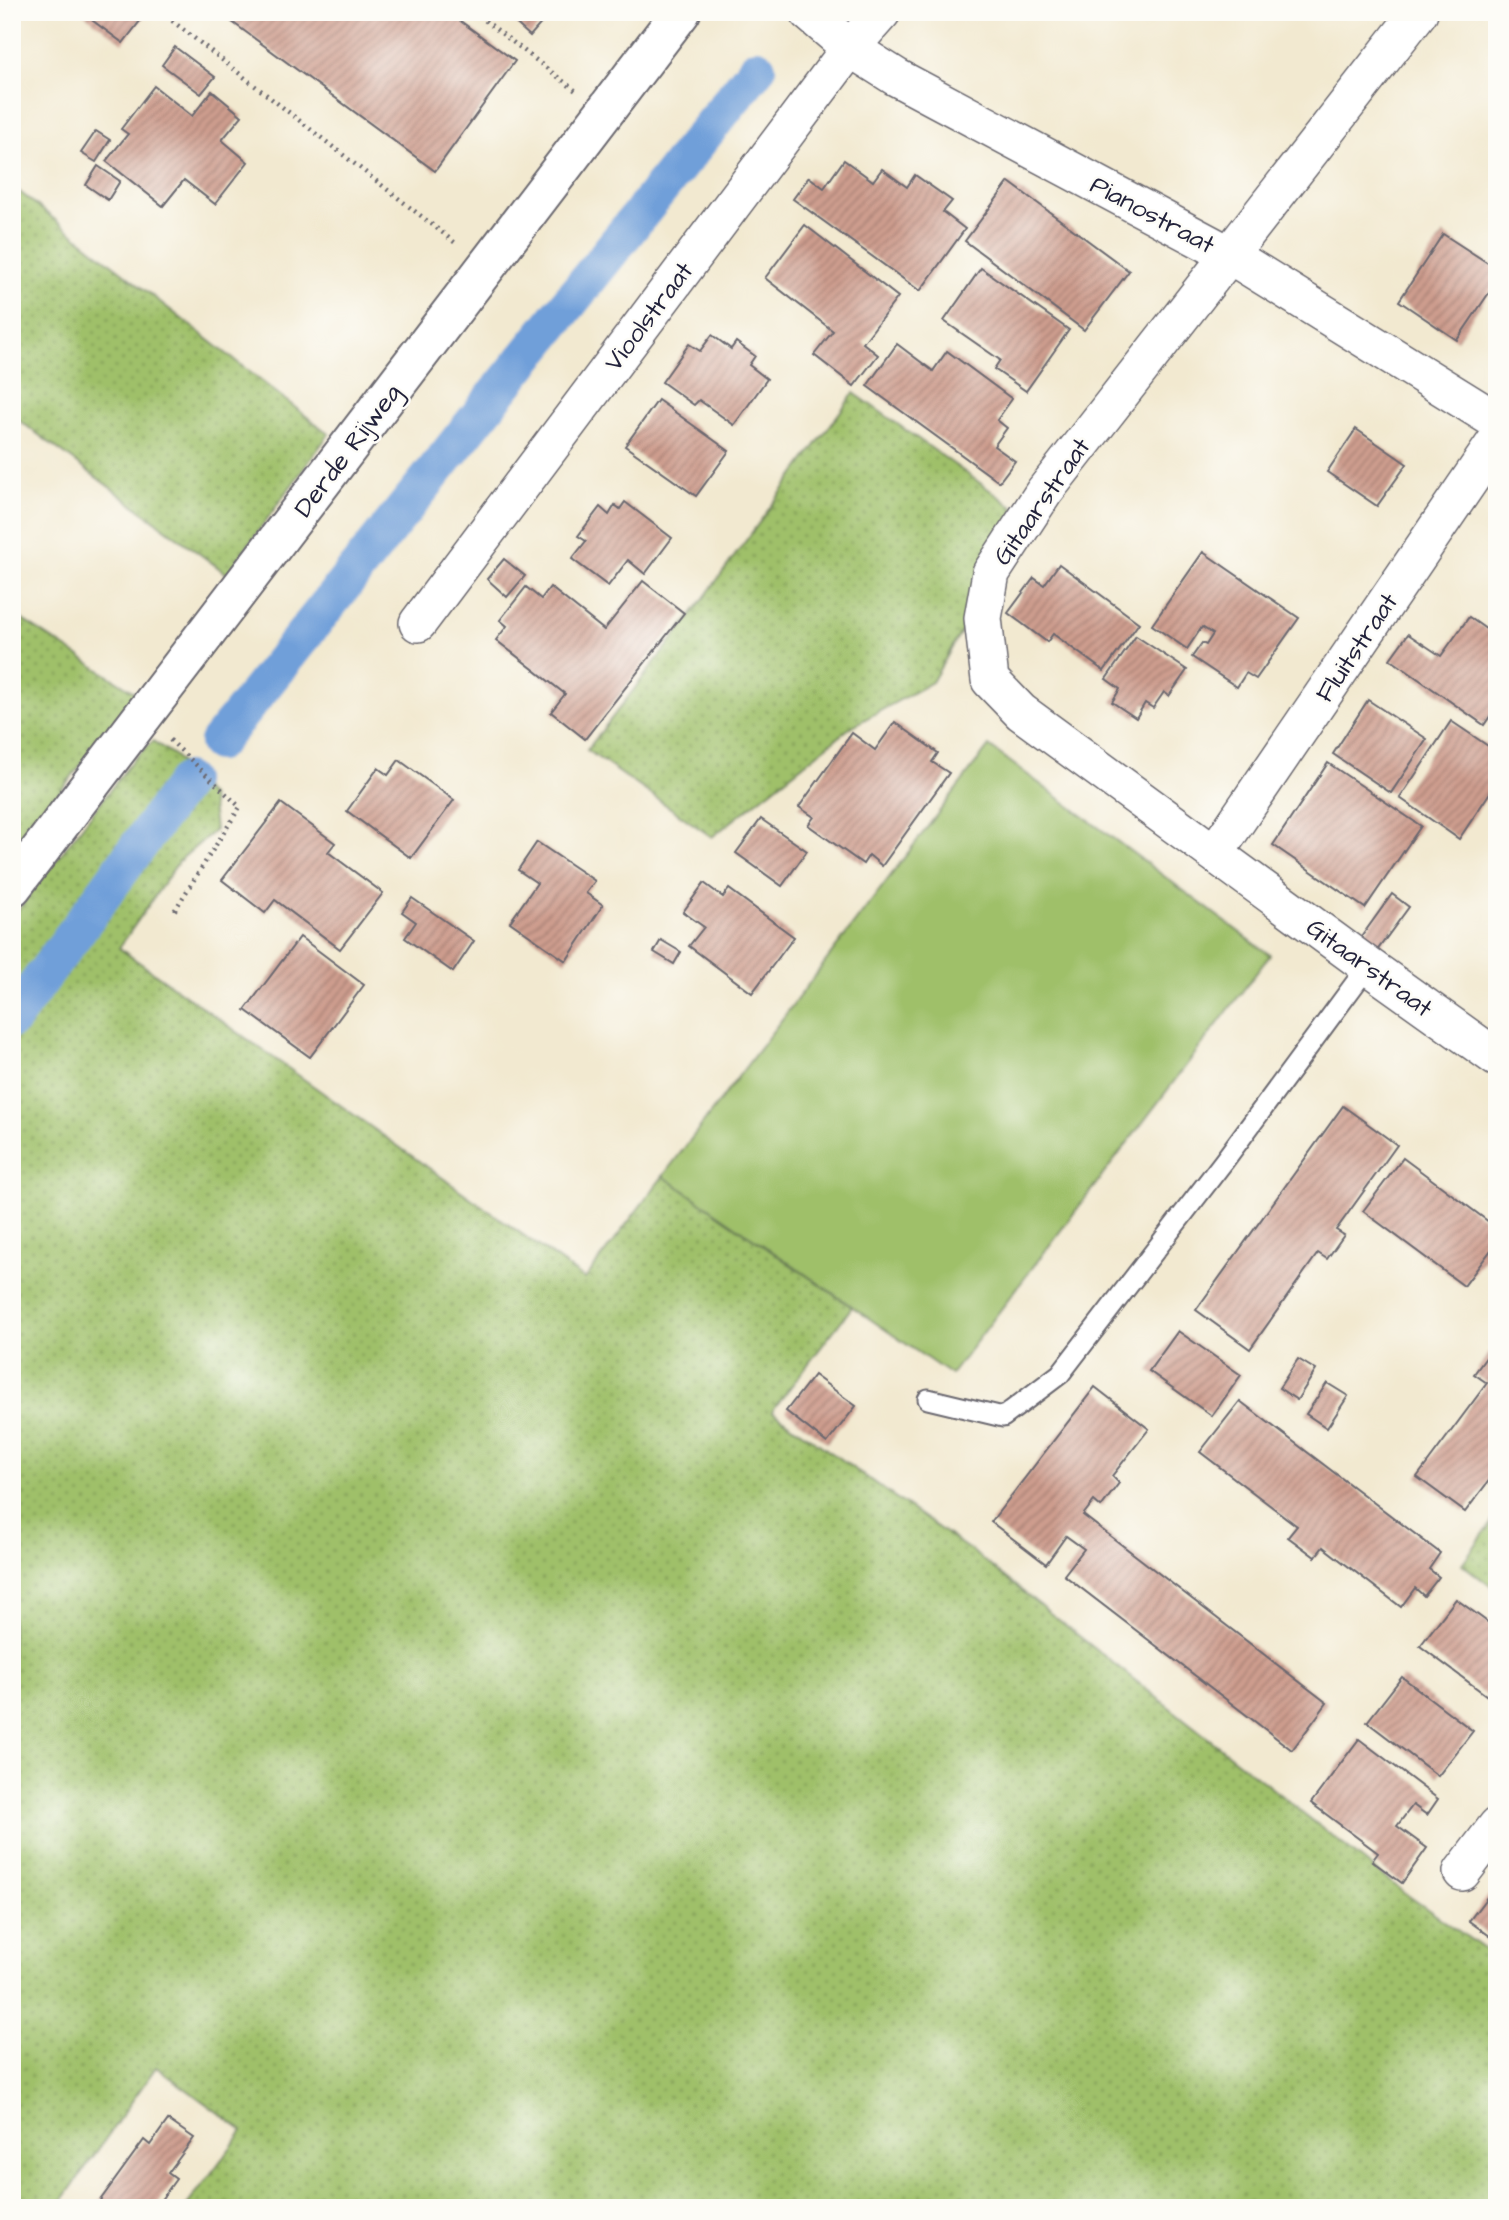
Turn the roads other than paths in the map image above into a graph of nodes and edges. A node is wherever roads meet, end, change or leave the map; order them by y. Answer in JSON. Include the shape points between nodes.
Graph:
{"nodes":[{"id":1,"x":681,"y":12,"type":"edge"},
{"id":2,"x":808,"y":12,"type":"edge"},
{"id":3,"x":882,"y":12,"type":"edge"},
{"id":4,"x":1419,"y":12,"type":"edge"},
{"id":5,"x":850,"y":48,"type":"junction"},
{"id":6,"x":1228,"y":254,"type":"junction"},
{"id":7,"x":1497,"y":421,"type":"edge"},
{"id":8,"x":1497,"y":440,"type":"edge"},
{"id":9,"x":418,"y":622,"type":"dead end"},
{"id":10,"x":1215,"y":853,"type":"junction"},
{"id":11,"x":12,"y":887,"type":"edge"},
{"id":12,"x":1368,"y":967,"type":"junction"},
{"id":13,"x":1497,"y":1058,"type":"edge"},
{"id":14,"x":928,"y":1399,"type":"dead end"},
{"id":15,"x":1497,"y":1825,"type":"edge"},
{"id":16,"x":1462,"y":1872,"type":"dead end"}],
"edges":[{"from":1,"to":11,"type":"street","name":"Derde Rijweg"},
{"from":2,"to":5,"type":"street","name":"Pianostraat"},
{"from":3,"to":5,"type":"street","name":"Vioolstraat"},
{"from":4,"to":6,"type":"street","name":"Gitaarstraat"},
{"from":5,"to":6,"type":"street","name":"Pianostraat"},
{"from":5,"to":9,"type":"street","name":"Vioolstraat"},
{"from":6,"to":7,"type":"street","name":"Pianostraat"},
{"from":6,"to":10,"type":"street","name":"Gitaarstraat","via":[[1044,492],[991,573],[983,618],[990,680],[1005,696],[1059,741]]},
{"from":8,"to":10,"type":"street","name":"Fluitstraat"},
{"from":10,"to":12,"type":"street","name":"Gitaarstraat"},
{"from":12,"to":13,"type":"street","name":"Gitaarstraat"},
{"from":12,"to":14,"type":"lane","via":[[1060,1374],[1003,1417]]},
{"from":15,"to":16,"type":"street"}]}
